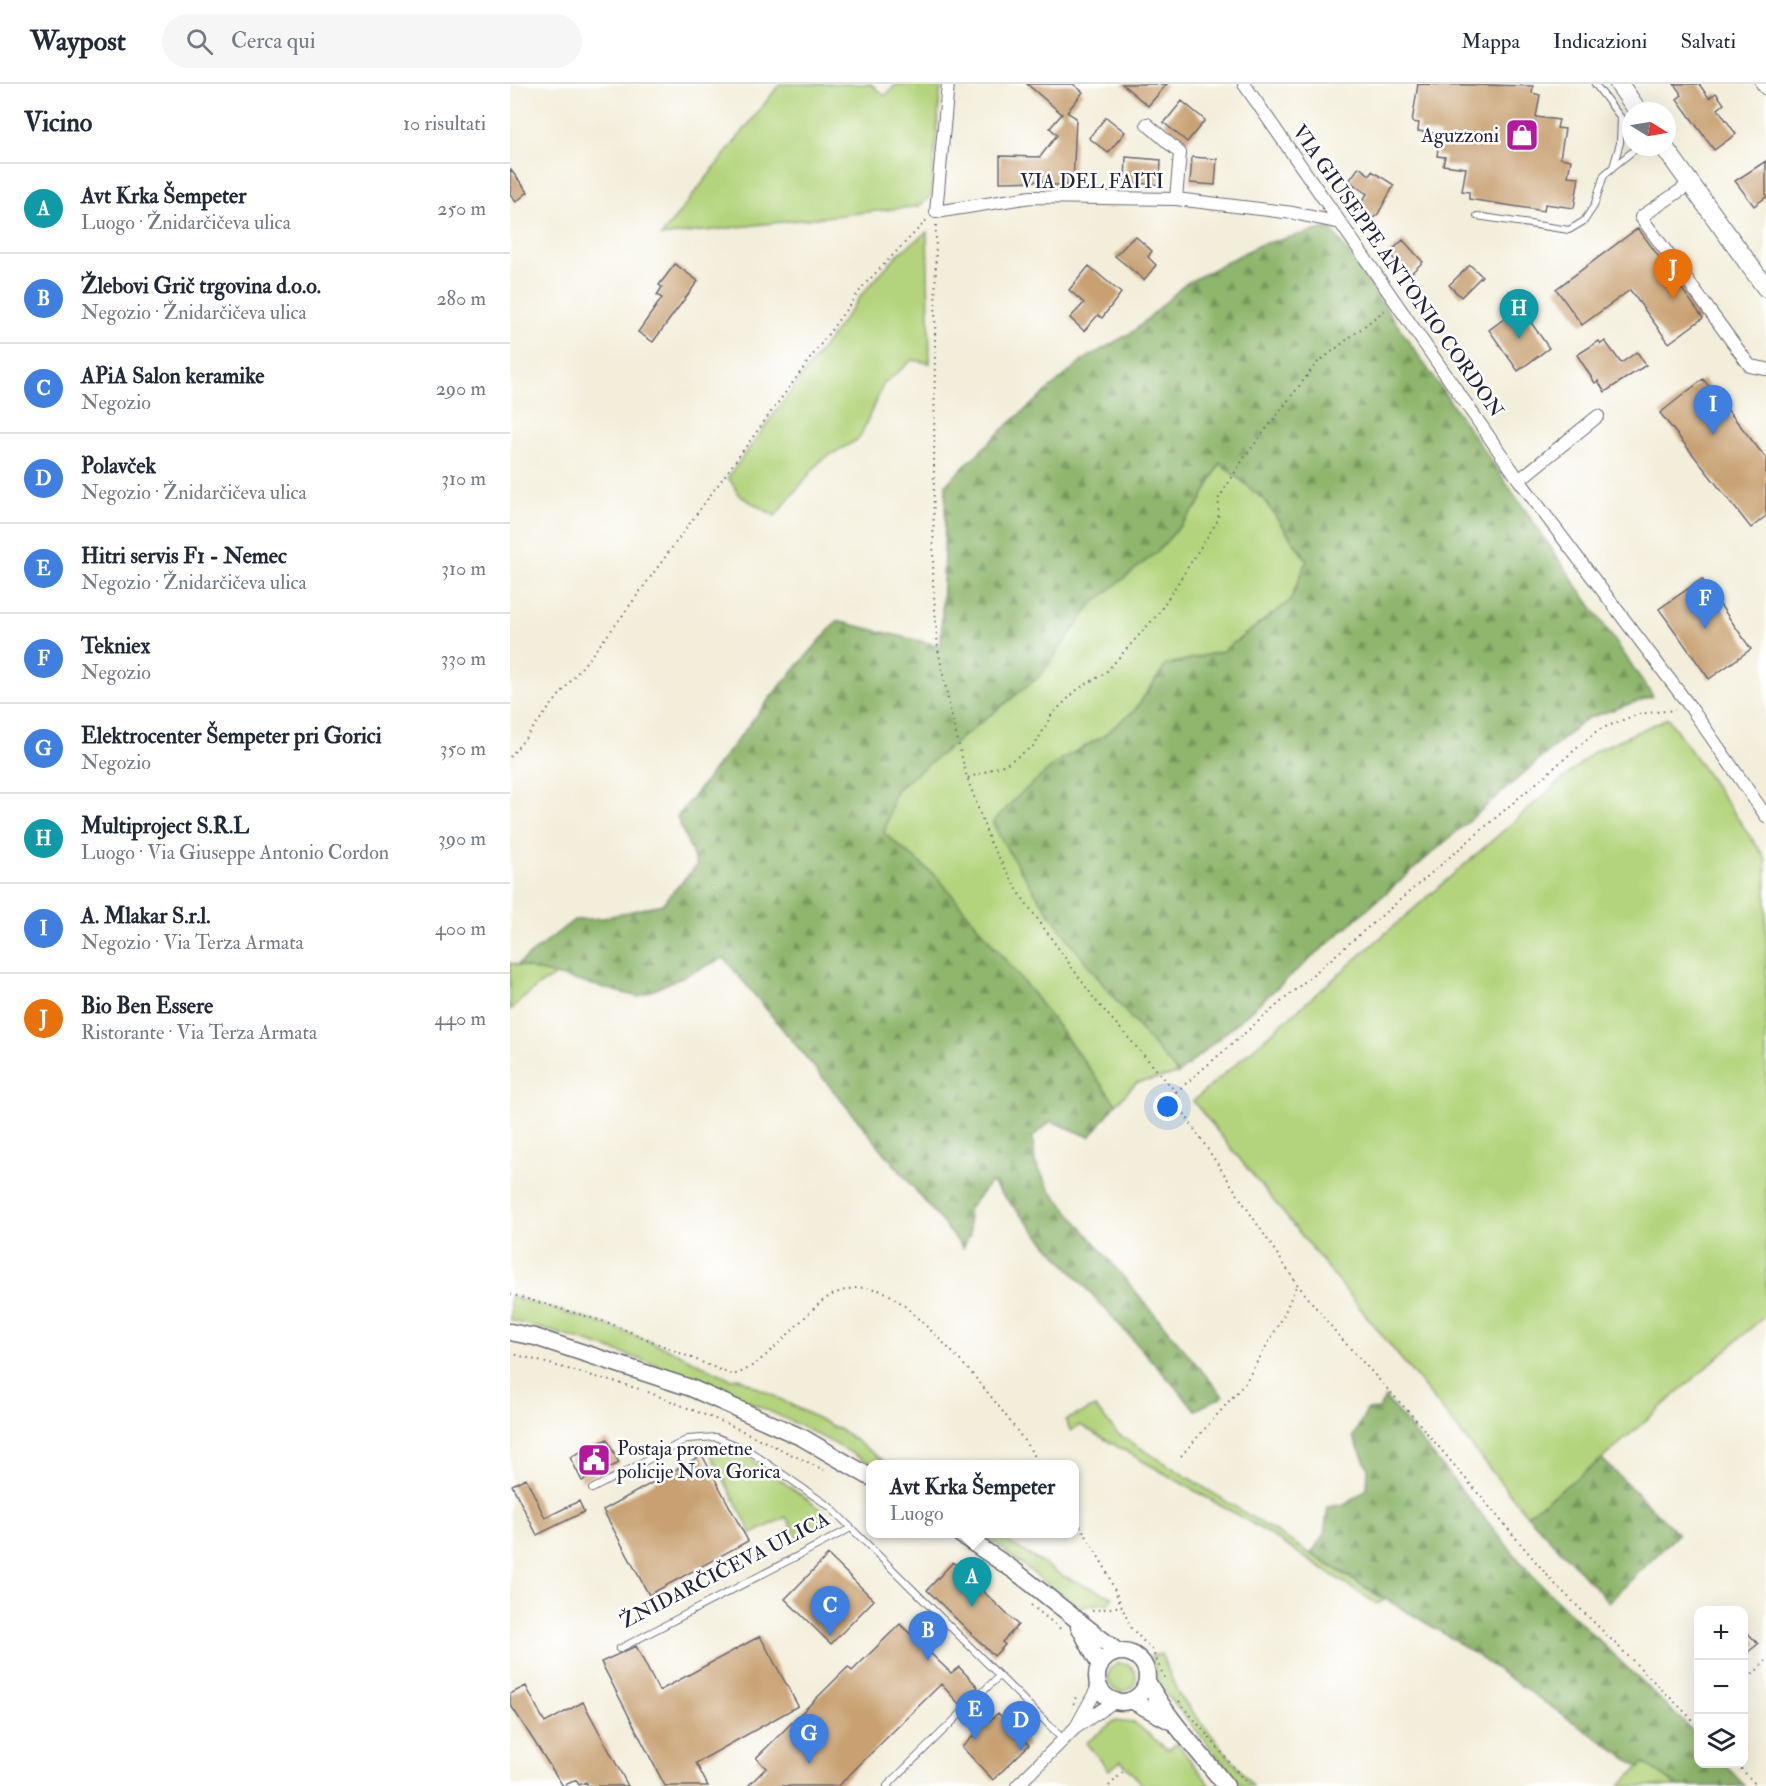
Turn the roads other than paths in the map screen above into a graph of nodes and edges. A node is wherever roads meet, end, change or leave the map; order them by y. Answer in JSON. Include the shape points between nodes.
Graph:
{"nodes":[{"id":1,"x":948,"y":84,"type":"edge"},
{"id":2,"x":1244,"y":84,"type":"edge"},
{"id":3,"x":1595,"y":84,"type":"edge"},
{"id":4,"x":1619,"y":84,"type":"edge"},
{"id":5,"x":1762,"y":84,"type":"edge"},
{"id":6,"x":1766,"y":89,"type":"edge"},
{"id":7,"x":1632,"y":102,"type":"edge"},
{"id":8,"x":1621,"y":118,"type":"joint"},
{"id":9,"x":1148,"y":123,"type":"dead end"},
{"id":10,"x":1626,"y":156,"type":"edge"},
{"id":11,"x":1670,"y":156,"type":"edge"},
{"id":12,"x":1613,"y":166,"type":"junction"},
{"id":13,"x":1690,"y":184,"type":"junction"},
{"id":14,"x":1176,"y":199,"type":"junction"},
{"id":15,"x":1477,"y":216,"type":"dead end"},
{"id":16,"x":1341,"y":223,"type":"junction"},
{"id":17,"x":1766,"y":288,"type":"edge"},
{"id":18,"x":1766,"y":369,"type":"edge"},
{"id":19,"x":1598,"y":416,"type":"dead end"},
{"id":20,"x":1520,"y":480,"type":"junction"},
{"id":21,"x":1766,"y":816,"type":"edge"},
{"id":22,"x":510,"y":1332,"type":"edge"},
{"id":23,"x":866,"y":1474,"type":"edge"},
{"id":24,"x":592,"y":1489,"type":"dead end"},
{"id":25,"x":851,"y":1528,"type":"junction"},
{"id":26,"x":956,"y":1538,"type":"edge"},
{"id":27,"x":1075,"y":1621,"type":"junction"},
{"id":28,"x":619,"y":1649,"type":"dead end"},
{"id":29,"x":1118,"y":1652,"type":"junction"},
{"id":30,"x":1100,"y":1666,"type":"junction"},
{"id":31,"x":998,"y":1677,"type":"junction"},
{"id":32,"x":1147,"y":1681,"type":"junction"},
{"id":33,"x":1099,"y":1685,"type":"junction"},
{"id":34,"x":1123,"y":1700,"type":"junction"},
{"id":35,"x":1172,"y":1722,"type":"junction"},
{"id":36,"x":1075,"y":1728,"type":"junction"},
{"id":37,"x":1064,"y":1740,"type":"junction"},
{"id":38,"x":887,"y":1786,"type":"edge"},
{"id":39,"x":1017,"y":1786,"type":"edge"},
{"id":40,"x":1226,"y":1786,"type":"edge"}],
"edges":[{"from":1,"to":14,"type":"street","name":"VIA DEL FAITI","via":[[936,212],[1031,197]]},
{"from":2,"to":16,"type":"street","name":"VIA GIUSEPPE ANTONIO CORDON"},
{"from":3,"to":8,"type":"lane"},
{"from":4,"to":7,"type":"main road"},
{"from":5,"to":6,"type":"street"},
{"from":8,"to":12,"type":"lane","via":[[1620,143]]},
{"from":9,"to":14,"type":"street","name":"VIA DEL FAITI","via":[[1180,153]]},
{"from":10,"to":12,"type":"lane"},
{"from":11,"to":13,"type":"main road"},
{"from":12,"to":15,"type":"lane","via":[[1604,175],[1594,206],[1584,221],[1569,230]]},
{"from":13,"to":17,"type":"main road"},
{"from":13,"to":18,"type":"street","via":[[1641,217],[1750,366]]},
{"from":14,"to":16,"type":"street","name":"VIA DEL FAITI"},
{"from":16,"to":20,"type":"street","name":"VIA GIUSEPPE ANTONIO CORDON"},
{"from":19,"to":20,"type":"street"},
{"from":20,"to":21,"type":"street","name":"VIA GIUSEPPE ANTONIO CORDON","via":[[1691,708]]},
{"from":22,"to":23,"type":"street","via":[[692,1388],[803,1438]]},
{"from":24,"to":25,"type":"lane","name":"ŽNIDARČIČEVA ULICA","via":[[688,1439],[716,1437],[748,1450],[830,1507]]},
{"from":25,"to":28,"type":"lane","name":"ŽNIDARČIČEVA ULICA"},
{"from":25,"to":31,"type":"lane","name":"ŽNIDARČIČEVA ULICA"},
{"from":26,"to":27,"type":"street","via":[[1015,1571]]},
{"from":27,"to":29,"type":"street"},
{"from":27,"to":30,"type":"street"},
{"from":29,"to":30,"type":"street"},
{"from":29,"to":32,"type":"street","via":[[1140,1659]]},
{"from":30,"to":33,"type":"street"},
{"from":31,"to":37,"type":"lane","name":"ŽNIDARČIČEVA ULICA"},
{"from":31,"to":38,"type":"lane"},
{"from":32,"to":34,"type":"street","via":[[1141,1693]]},
{"from":32,"to":35,"type":"street"},
{"from":33,"to":34,"type":"street","via":[[1108,1697]]},
{"from":33,"to":36,"type":"street"},
{"from":34,"to":35,"type":"street"},
{"from":34,"to":36,"type":"street"},
{"from":35,"to":40,"type":"street"},
{"from":36,"to":37,"type":"street"},
{"from":37,"to":39,"type":"street"}]}
